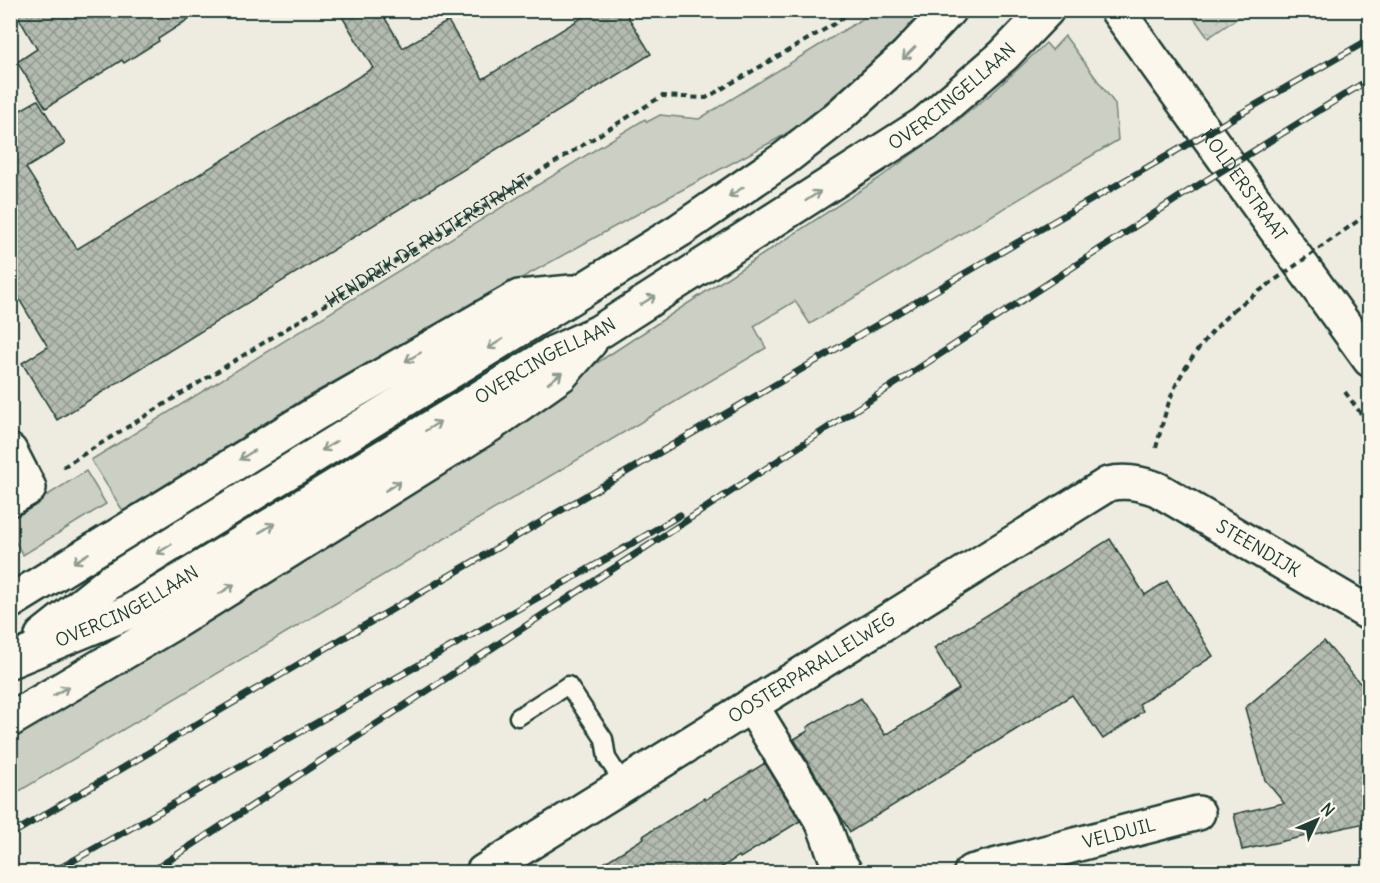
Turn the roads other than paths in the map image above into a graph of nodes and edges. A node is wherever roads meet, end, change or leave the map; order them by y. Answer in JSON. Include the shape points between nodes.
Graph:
{"nodes":[{"id":1,"x":949,"y":10,"type":"edge"},
{"id":2,"x":1117,"y":10,"type":"edge"},
{"id":3,"x":1044,"y":14,"type":"edge"},
{"id":4,"x":581,"y":291,"type":"junction"},
{"id":5,"x":599,"y":332,"type":"junction"},
{"id":6,"x":1370,"y":360,"type":"edge"},
{"id":7,"x":10,"y":451,"type":"edge"},
{"id":8,"x":1145,"y":485,"type":"joint"},
{"id":9,"x":20,"y":494,"type":"edge"},
{"id":10,"x":10,"y":602,"type":"edge"},
{"id":11,"x":1370,"y":614,"type":"edge"},
{"id":12,"x":10,"y":661,"type":"edge"},
{"id":13,"x":751,"y":705,"type":"junction"},
{"id":14,"x":518,"y":717,"type":"dead end"},
{"id":15,"x":10,"y":720,"type":"edge"},
{"id":16,"x":624,"y":784,"type":"junction"},
{"id":17,"x":1198,"y":813,"type":"dead end"},
{"id":18,"x":483,"y":873,"type":"edge"},
{"id":19,"x":845,"y":873,"type":"edge"},
{"id":20,"x":971,"y":873,"type":"edge"}],
"edges":[{"from":1,"to":4,"type":"main road","name":"OVERCINGELLAAN","one_way":true,"via":[[906,57],[784,159]]},
{"from":2,"to":6,"type":"main road","name":"ROLDERSTRAAT"},
{"from":5,"to":3,"type":"main road","name":"OVERCINGELLAAN","one_way":true,"via":[[924,124],[1004,55]]},
{"from":4,"to":10,"type":"main road","one_way":true,"via":[[519,297],[315,414]]},
{"from":4,"to":12,"type":"main road","name":"OVERCINGELLAAN","one_way":true,"via":[[110,582]]},
{"from":12,"to":5,"type":"main road","name":"OVERCINGELLAAN","one_way":true,"via":[[129,612],[553,353]]},
{"from":15,"to":5,"type":"main road","one_way":true,"via":[[180,619],[490,424],[561,375]]},
{"from":7,"to":9,"type":"main road"},
{"from":8,"to":11,"type":"main road","name":"STEENDIJK"},
{"from":8,"to":13,"type":"main road","name":"OOSTERPARALLELWEG","via":[[1120,481],[1096,490]]},
{"from":13,"to":16,"type":"main road","name":"OOSTERPARALLELWEG"},
{"from":13,"to":19,"type":"main road","via":[[823,823]]},
{"from":14,"to":16,"type":"lane","via":[[568,685],[604,739],[607,758]]},
{"from":16,"to":18,"type":"main road","name":"OOSTERPARALLELWEG"},
{"from":17,"to":20,"type":"main road","name":"VELDUIL"}]}
